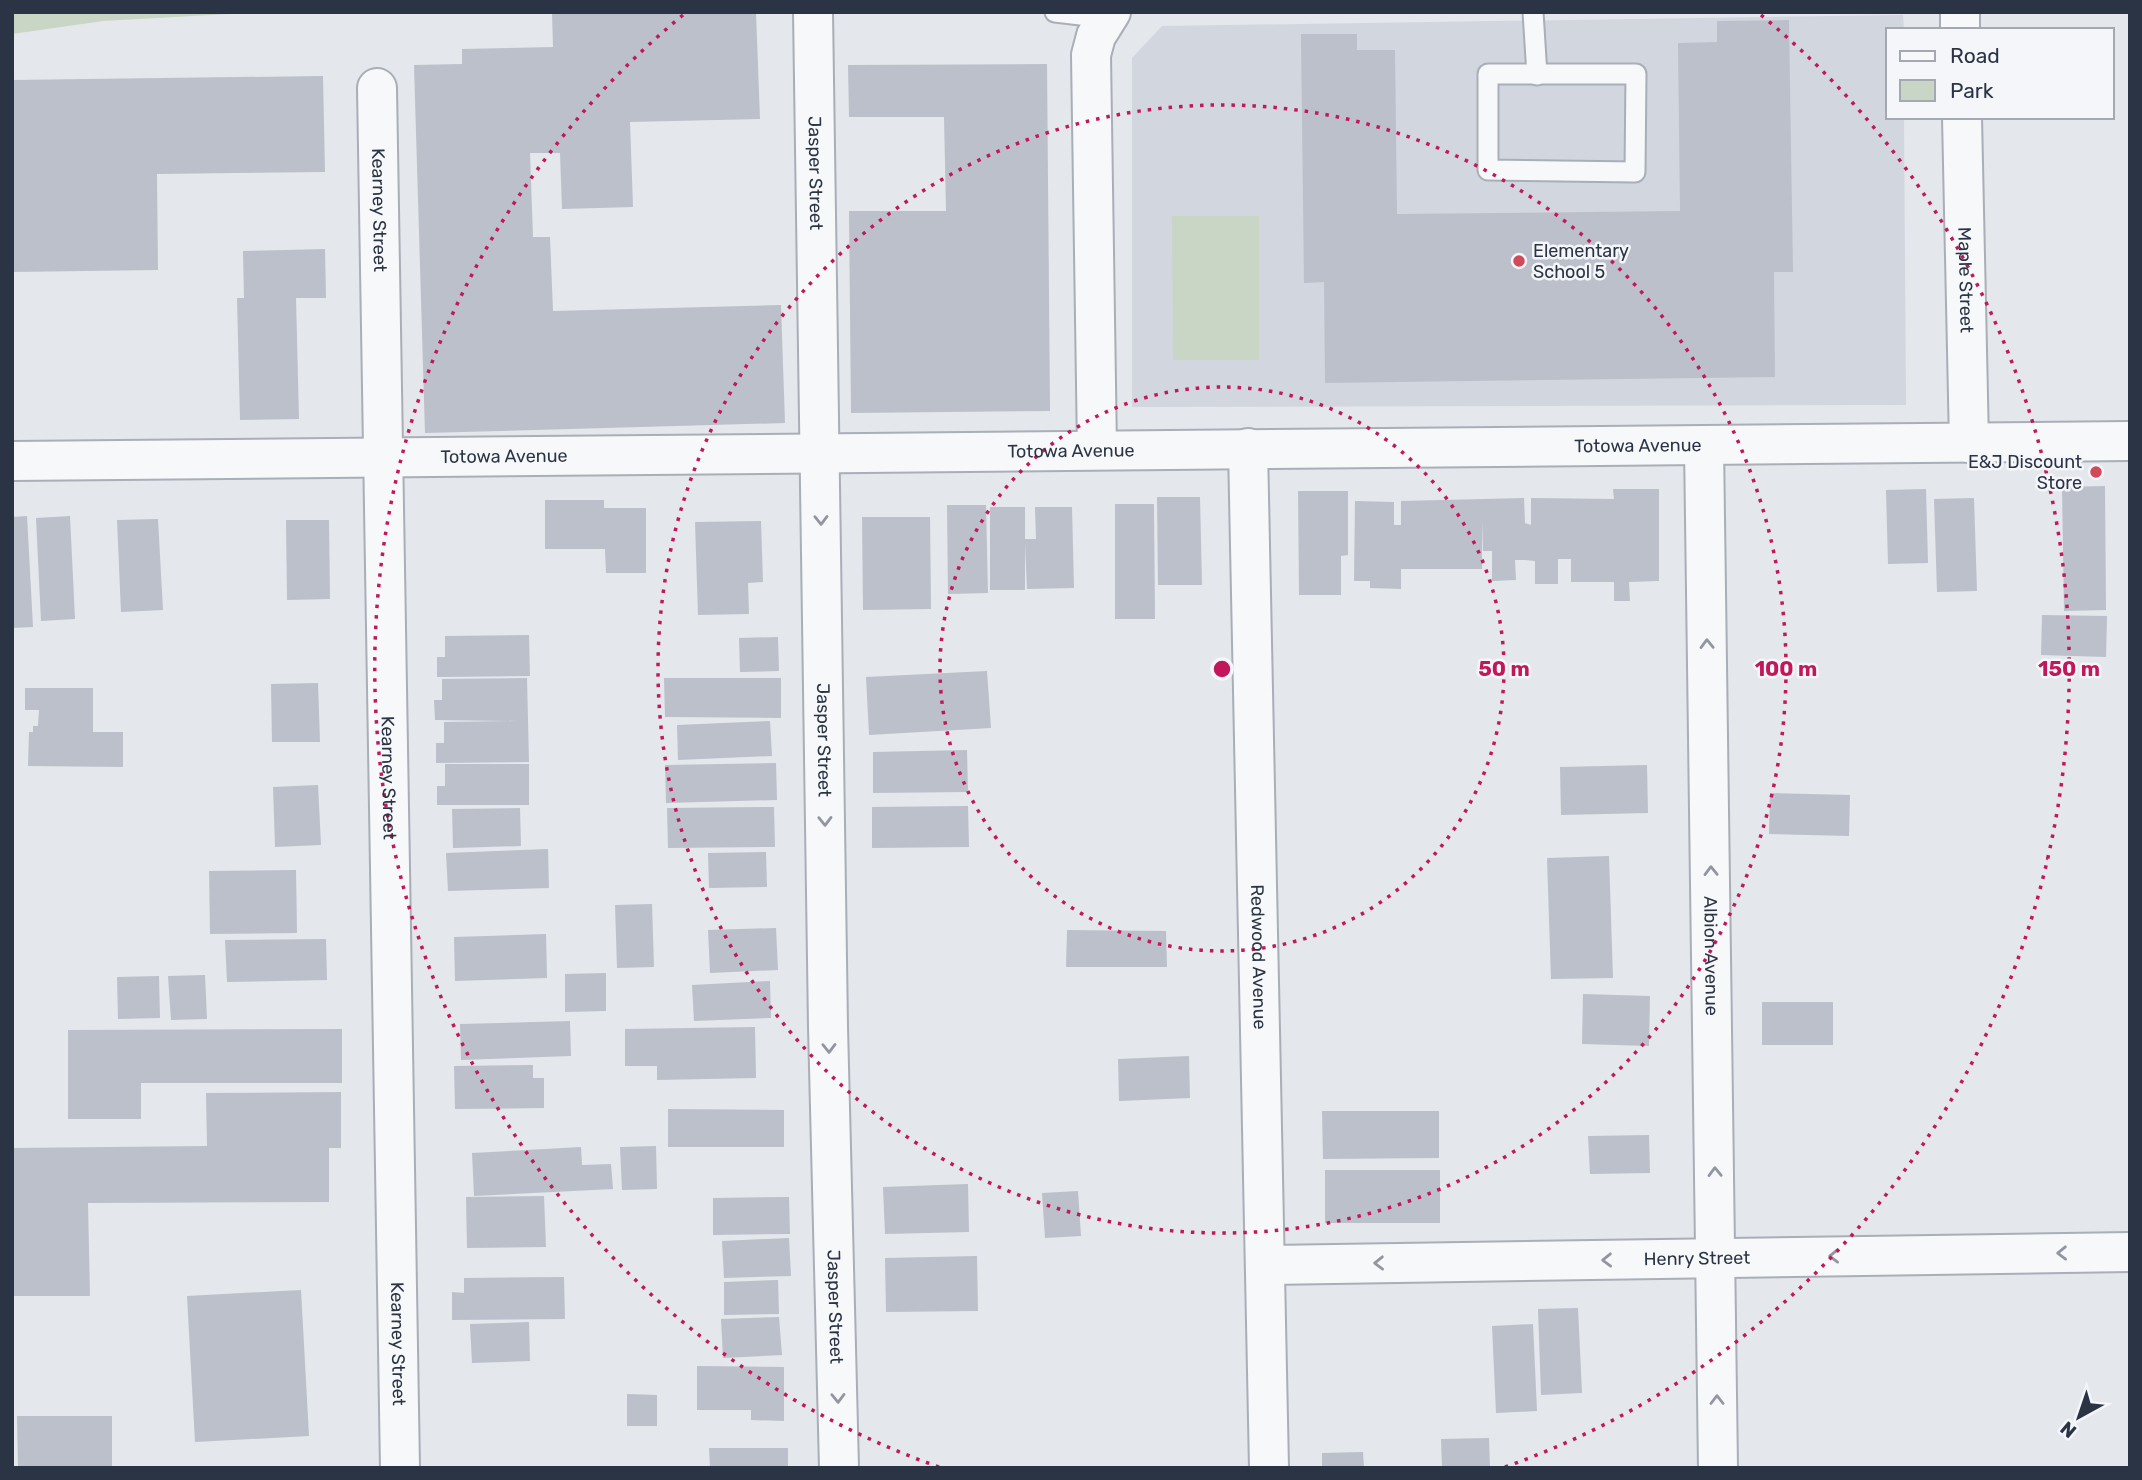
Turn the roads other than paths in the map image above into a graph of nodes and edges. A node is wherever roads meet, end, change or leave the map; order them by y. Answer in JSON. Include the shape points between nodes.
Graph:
{"nodes":[{"id":1,"x":813,"y":12,"type":"edge"},
{"id":2,"x":1055,"y":12,"type":"edge"},
{"id":3,"x":1533,"y":12,"type":"edge"},
{"id":4,"x":1109,"y":15,"type":"edge"},
{"id":5,"x":1537,"y":75,"type":"junction"},
{"id":6,"x":377,"y":88,"type":"dead end"},
{"id":7,"x":1962,"y":119,"type":"edge"},
{"id":8,"x":2130,"y":441,"type":"edge"},
{"id":9,"x":1969,"y":443,"type":"junction"},
{"id":10,"x":1704,"y":445,"type":"junction"},
{"id":11,"x":1248,"y":448,"type":"junction"},
{"id":12,"x":1097,"y":449,"type":"junction"},
{"id":13,"x":820,"y":452,"type":"junction"},
{"id":14,"x":383,"y":456,"type":"junction"},
{"id":15,"x":12,"y":461,"type":"edge"},
{"id":16,"x":2130,"y":1252,"type":"edge"},
{"id":17,"x":1717,"y":1258,"type":"junction"},
{"id":18,"x":1265,"y":1265,"type":"junction"},
{"id":19,"x":400,"y":1468,"type":"edge"},
{"id":20,"x":839,"y":1468,"type":"edge"},
{"id":21,"x":1269,"y":1468,"type":"edge"},
{"id":22,"x":1718,"y":1468,"type":"edge"}],
"edges":[{"from":1,"to":13,"type":"street","name":"Jasper Street"},
{"from":2,"to":4,"type":"lane"},
{"from":3,"to":5,"type":"lane"},
{"from":4,"to":12,"type":"street","via":[[1091,55]]},
{"from":5,"to":5,"type":"lane","via":[[1488,74],[1488,170],[1635,172],[1636,74]]},
{"from":6,"to":14,"type":"street","name":"Kearney Street"},
{"from":7,"to":9,"type":"street","name":"Maple Street"},
{"from":8,"to":9,"type":"street","name":"Totowa Avenue"},
{"from":9,"to":10,"type":"street","name":"Totowa Avenue"},
{"from":10,"to":11,"type":"street","name":"Totowa Avenue"},
{"from":17,"to":10,"type":"street","name":"Albion Avenue","one_way":true},
{"from":11,"to":12,"type":"street","name":"Totowa Avenue"},
{"from":11,"to":18,"type":"street","name":"Redwood Avenue"},
{"from":12,"to":13,"type":"street","name":"Totowa Avenue"},
{"from":13,"to":14,"type":"street","name":"Totowa Avenue"},
{"from":13,"to":20,"type":"street","name":"Jasper Street","one_way":true},
{"from":14,"to":15,"type":"street","name":"Totowa Avenue"},
{"from":14,"to":19,"type":"street","name":"Kearney Street"},
{"from":16,"to":17,"type":"street","name":"Henry Street","one_way":true},
{"from":17,"to":18,"type":"street","name":"Henry Street","one_way":true},
{"from":22,"to":17,"type":"street","name":"Albion Avenue","one_way":true},
{"from":18,"to":21,"type":"street","name":"Redwood Avenue"}]}
